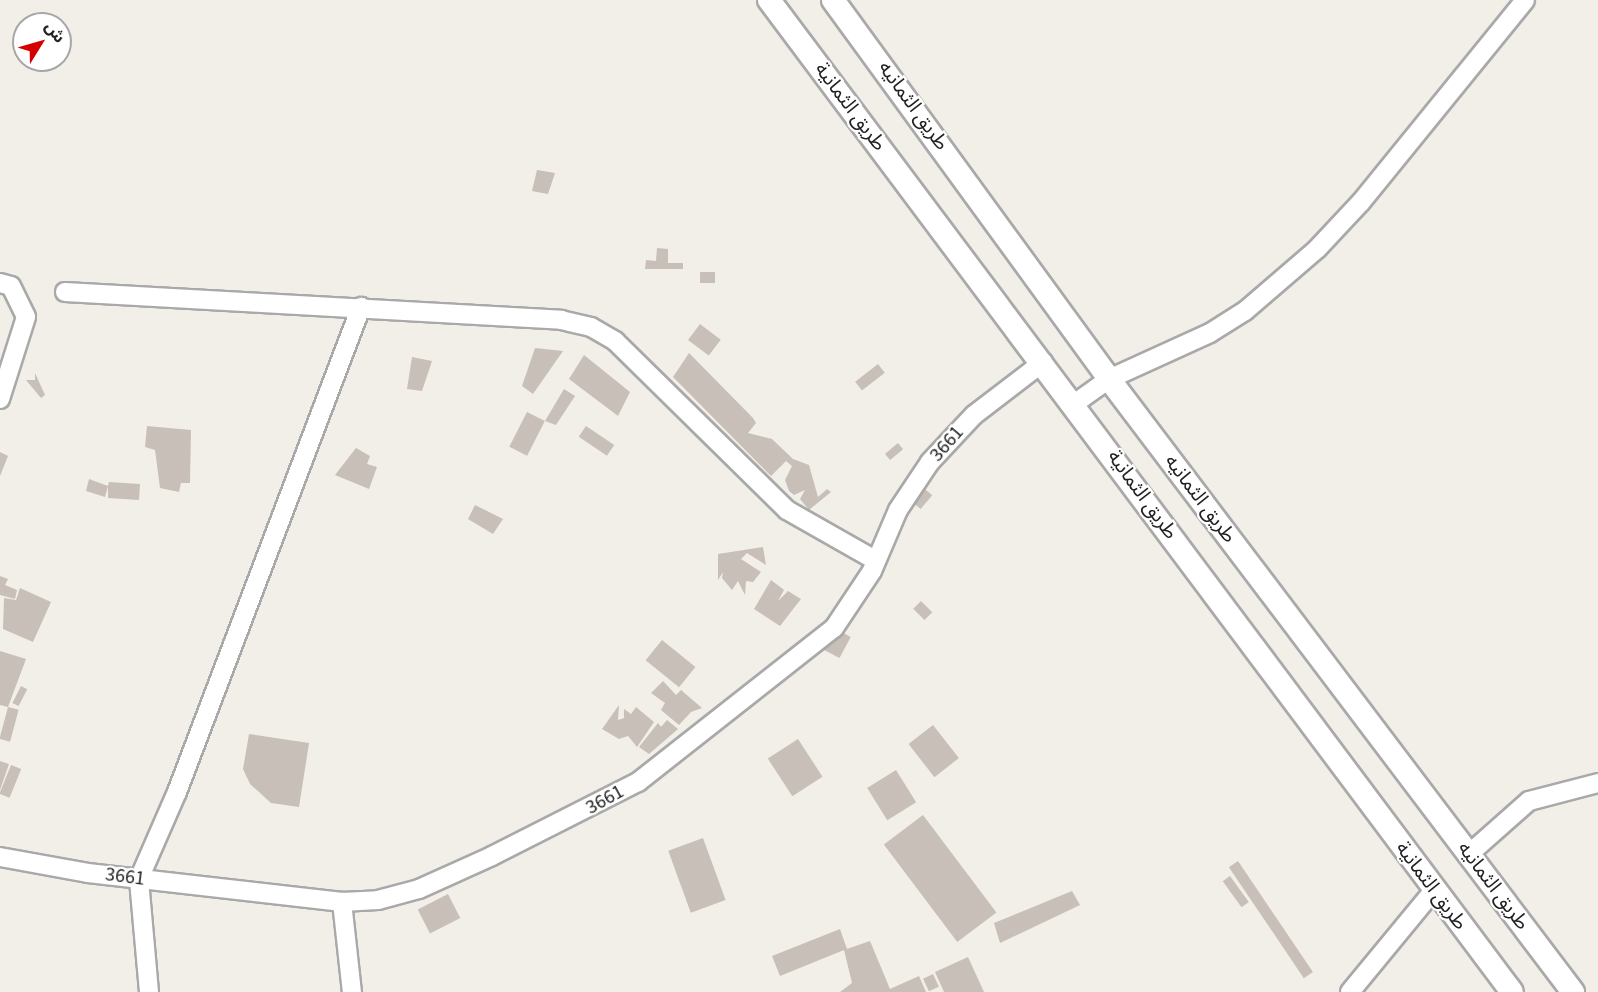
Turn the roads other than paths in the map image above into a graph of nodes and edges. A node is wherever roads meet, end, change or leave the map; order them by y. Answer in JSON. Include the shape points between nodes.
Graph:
{"nodes":[{"id":1,"x":769,"y":0,"type":"edge"},
{"id":2,"x":833,"y":0,"type":"edge"},
{"id":3,"x":1525,"y":0,"type":"edge"},
{"id":4,"x":0,"y":284,"type":"edge"},
{"id":5,"x":65,"y":292,"type":"dead end"},
{"id":6,"x":361,"y":307,"type":"junction"},
{"id":7,"x":1043,"y":362,"type":"junction"},
{"id":8,"x":1109,"y":379,"type":"junction"},
{"id":9,"x":0,"y":399,"type":"edge"},
{"id":10,"x":1074,"y":404,"type":"junction"},
{"id":11,"x":875,"y":560,"type":"junction"},
{"id":12,"x":1598,"y":783,"type":"edge"},
{"id":13,"x":1469,"y":854,"type":"junction"},
{"id":14,"x":0,"y":857,"type":"edge"},
{"id":15,"x":139,"y":879,"type":"junction"},
{"id":16,"x":1434,"y":890,"type":"junction"},
{"id":17,"x":342,"y":902,"type":"junction"},
{"id":18,"x":149,"y":992,"type":"edge"},
{"id":19,"x":352,"y":992,"type":"edge"},
{"id":20,"x":1350,"y":992,"type":"edge"},
{"id":21,"x":1512,"y":992,"type":"edge"},
{"id":22,"x":1573,"y":992,"type":"edge"}],
"edges":[{"from":1,"to":7,"type":"street","name":"طريق الثمانية"},
{"from":2,"to":8,"type":"street","name":"طريق الثمانيه"},
{"from":3,"to":8,"type":"street","via":[[1384,176],[1317,249],[1245,311],[1210,333]]},
{"from":4,"to":9,"type":"street","via":[[11,286],[26,317]]},
{"from":5,"to":6,"type":"street"},
{"from":6,"to":11,"type":"street","via":[[561,320],[591,327],[615,341],[787,510]]},
{"from":6,"to":15,"type":"street","via":[[177,792]]},
{"from":7,"to":10,"type":"street","name":"طريق الثمانية"},
{"from":7,"to":11,"type":"street","name":"3661","via":[[951,436],[897,510]]},
{"from":8,"to":10,"type":"street"},
{"from":8,"to":13,"type":"street","name":"طريق الثمانيه"},
{"from":10,"to":16,"type":"street","name":"طريق الثمانية"},
{"from":11,"to":17,"type":"street","name":"3661","via":[[834,628],[638,782],[419,889],[378,900]]},
{"from":12,"to":13,"type":"street","via":[[1529,801]]},
{"from":13,"to":22,"type":"street","name":"طريق الثمانيه"},
{"from":14,"to":15,"type":"street","name":"3661"},
{"from":15,"to":17,"type":"street","name":"3661"},
{"from":15,"to":18,"type":"street"},
{"from":16,"to":20,"type":"street"},
{"from":16,"to":21,"type":"street","name":"طريق الثمانية"},
{"from":17,"to":19,"type":"street"}]}
